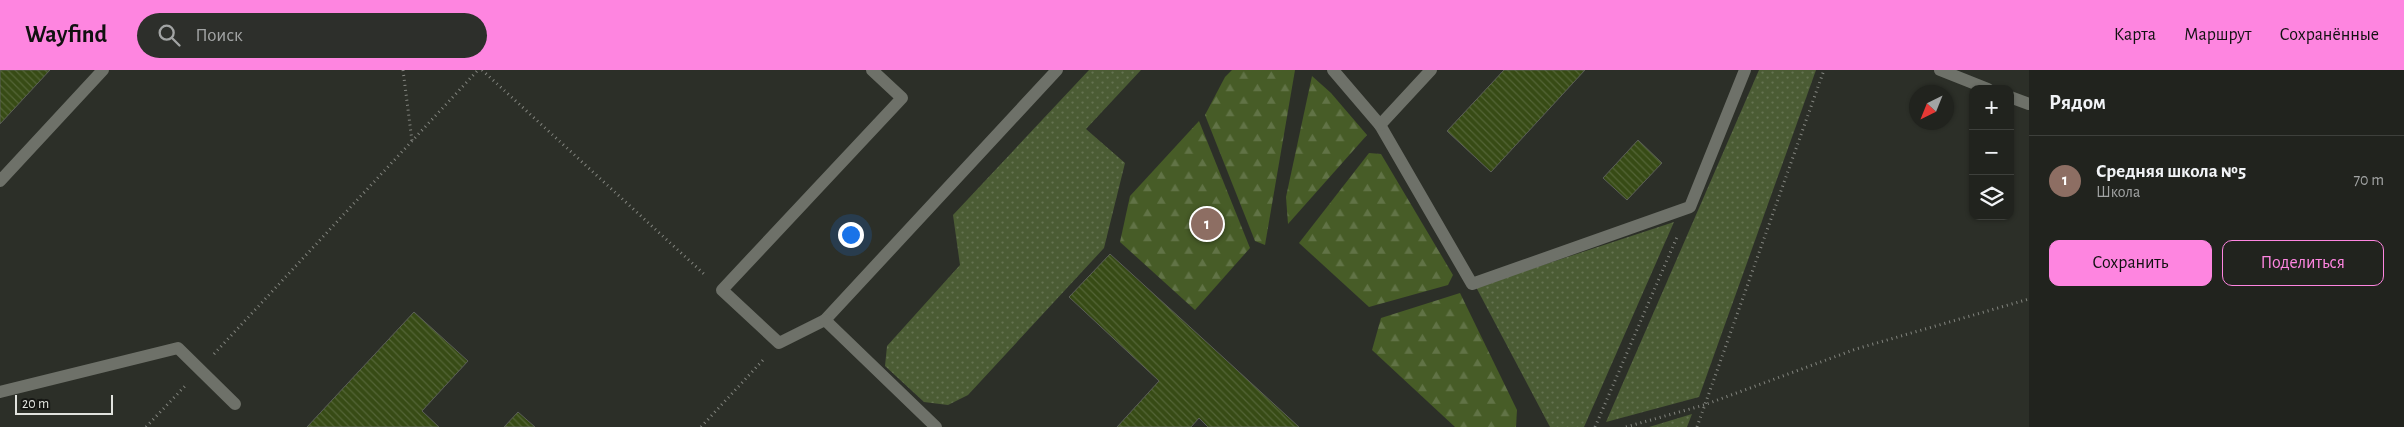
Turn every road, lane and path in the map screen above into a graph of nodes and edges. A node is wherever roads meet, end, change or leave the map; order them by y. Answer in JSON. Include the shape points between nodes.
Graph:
{"nodes":[{"id":1,"x":103,"y":70,"type":"edge"},
{"id":2,"x":403,"y":70,"type":"edge"},
{"id":3,"x":480,"y":70,"type":"edge"},
{"id":4,"x":872,"y":70,"type":"edge"},
{"id":5,"x":1057,"y":70,"type":"edge"},
{"id":6,"x":1333,"y":70,"type":"edge"},
{"id":7,"x":1431,"y":70,"type":"edge"},
{"id":8,"x":1745,"y":70,"type":"edge"},
{"id":9,"x":1824,"y":70,"type":"edge"},
{"id":10,"x":1940,"y":70,"type":"edge"},
{"id":11,"x":1978,"y":85,"type":"edge"},
{"id":12,"x":2014,"y":98,"type":"edge"},
{"id":13,"x":2029,"y":104,"type":"edge"},
{"id":14,"x":1380,"y":125,"type":"junction"},
{"id":15,"x":412,"y":142,"type":"junction"},
{"id":16,"x":0,"y":181,"type":"edge"},
{"id":17,"x":1690,"y":207,"type":"junction"},
{"id":18,"x":722,"y":290,"type":"junction"},
{"id":19,"x":2029,"y":299,"type":"edge"},
{"id":20,"x":824,"y":320,"type":"junction"},
{"id":21,"x":779,"y":343,"type":"junction"},
{"id":22,"x":200,"y":370,"type":"junction"},
{"id":23,"x":0,"y":392,"type":"edge"},
{"id":24,"x":235,"y":404,"type":"dead end"},
{"id":25,"x":1704,"y":405,"type":"junction"},
{"id":26,"x":146,"y":427,"type":"edge"},
{"id":27,"x":701,"y":427,"type":"edge"},
{"id":28,"x":936,"y":427,"type":"edge"},
{"id":29,"x":1595,"y":427,"type":"edge"},
{"id":30,"x":1626,"y":427,"type":"edge"},
{"id":31,"x":1697,"y":427,"type":"edge"}],
"edges":[{"from":1,"to":16,"type":"lane"},
{"from":2,"to":15,"type":"path"},
{"from":3,"to":15,"type":"path"},
{"from":3,"to":18,"type":"path"},
{"from":4,"to":18,"type":"lane","via":[[902,98]]},
{"from":5,"to":20,"type":"lane"},
{"from":6,"to":14,"type":"lane"},
{"from":7,"to":14,"type":"lane"},
{"from":8,"to":17,"type":"lane"},
{"from":9,"to":25,"type":"path"},
{"from":10,"to":11,"type":"lane"},
{"from":12,"to":13,"type":"lane"},
{"from":14,"to":17,"type":"lane","via":[[1472,284]]},
{"from":15,"to":22,"type":"path"},
{"from":17,"to":29,"type":"path"},
{"from":18,"to":21,"type":"lane"},
{"from":19,"to":25,"type":"path","via":[[1856,349]]},
{"from":20,"to":21,"type":"lane"},
{"from":20,"to":28,"type":"lane"},
{"from":21,"to":27,"type":"path"},
{"from":22,"to":23,"type":"lane","via":[[178,348]]},
{"from":22,"to":24,"type":"lane"},
{"from":22,"to":26,"type":"path"},
{"from":25,"to":30,"type":"path"},
{"from":25,"to":31,"type":"path"}]}
